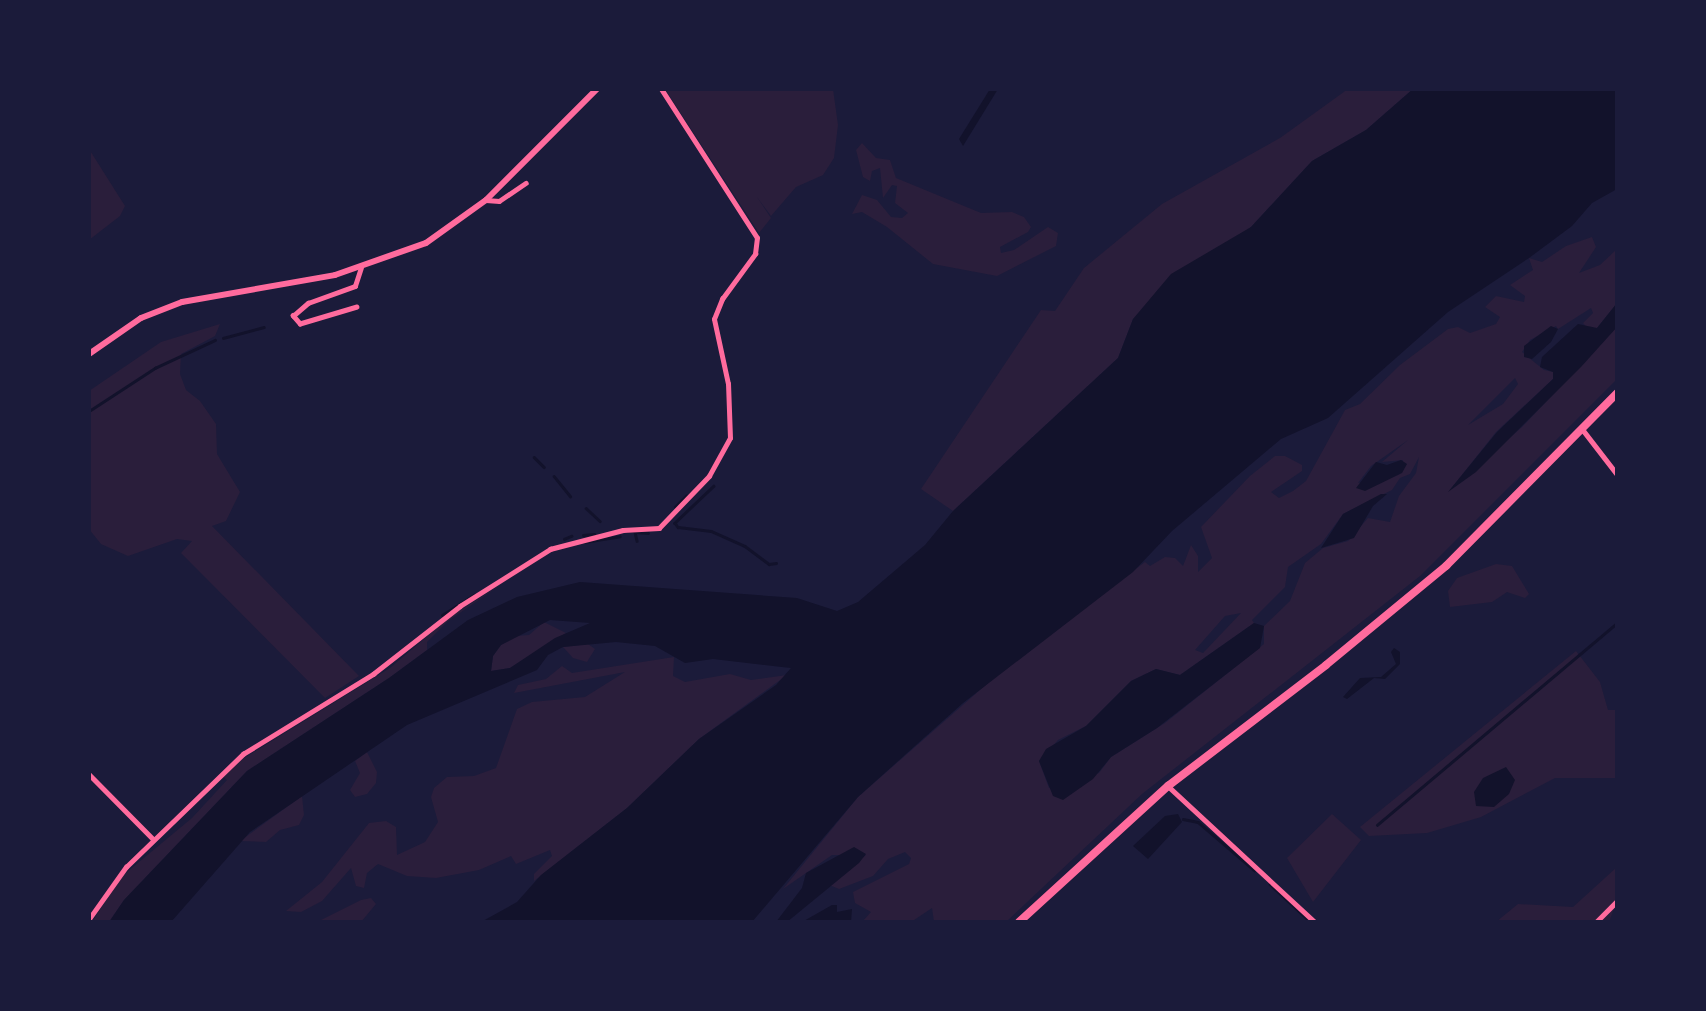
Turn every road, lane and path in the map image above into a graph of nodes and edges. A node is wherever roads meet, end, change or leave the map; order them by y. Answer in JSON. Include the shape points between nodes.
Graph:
{"nodes":[{"id":1,"x":597,"y":89,"type":"edge"},
{"id":2,"x":661,"y":89,"type":"edge"},
{"id":3,"x":526,"y":183,"type":"dead end"},
{"id":4,"x":486,"y":200,"type":"junction"},
{"id":5,"x":361,"y":268,"type":"junction"},
{"id":6,"x":358,"y":307,"type":"dead end"},
{"id":7,"x":89,"y":354,"type":"edge"},
{"id":8,"x":1617,"y":393,"type":"edge"},
{"id":9,"x":1583,"y":430,"type":"junction"},
{"id":10,"x":1617,"y":474,"type":"edge"},
{"id":11,"x":89,"y":774,"type":"edge"},
{"id":12,"x":1168,"y":786,"type":"junction"},
{"id":13,"x":153,"y":839,"type":"junction"},
{"id":14,"x":1617,"y":901,"type":"edge"},
{"id":15,"x":89,"y":919,"type":"edge"},
{"id":16,"x":1019,"y":922,"type":"edge"},
{"id":17,"x":1315,"y":922,"type":"edge"},
{"id":18,"x":1596,"y":922,"type":"edge"}],
"edges":[{"from":1,"to":4,"type":"street"},
{"from":2,"to":13,"type":"street","via":[[757,239],[755,254],[722,299],[714,319],[728,384],[730,438],[709,476],[659,528],[629,529],[561,544],[460,606],[373,674],[232,763]]},
{"from":3,"to":4,"type":"street","via":[[499,201]]},
{"from":4,"to":5,"type":"street","via":[[426,243]]},
{"from":5,"to":6,"type":"street","via":[[355,285],[300,306],[293,316],[300,324]]},
{"from":5,"to":7,"type":"street","via":[[182,302],[141,318]]},
{"from":8,"to":9,"type":"main road"},
{"from":9,"to":10,"type":"street"},
{"from":9,"to":12,"type":"main road","via":[[1431,579]]},
{"from":11,"to":13,"type":"street"},
{"from":12,"to":16,"type":"main road"},
{"from":12,"to":17,"type":"street"},
{"from":13,"to":15,"type":"street","via":[[117,877]]},
{"from":14,"to":18,"type":"street"}]}
